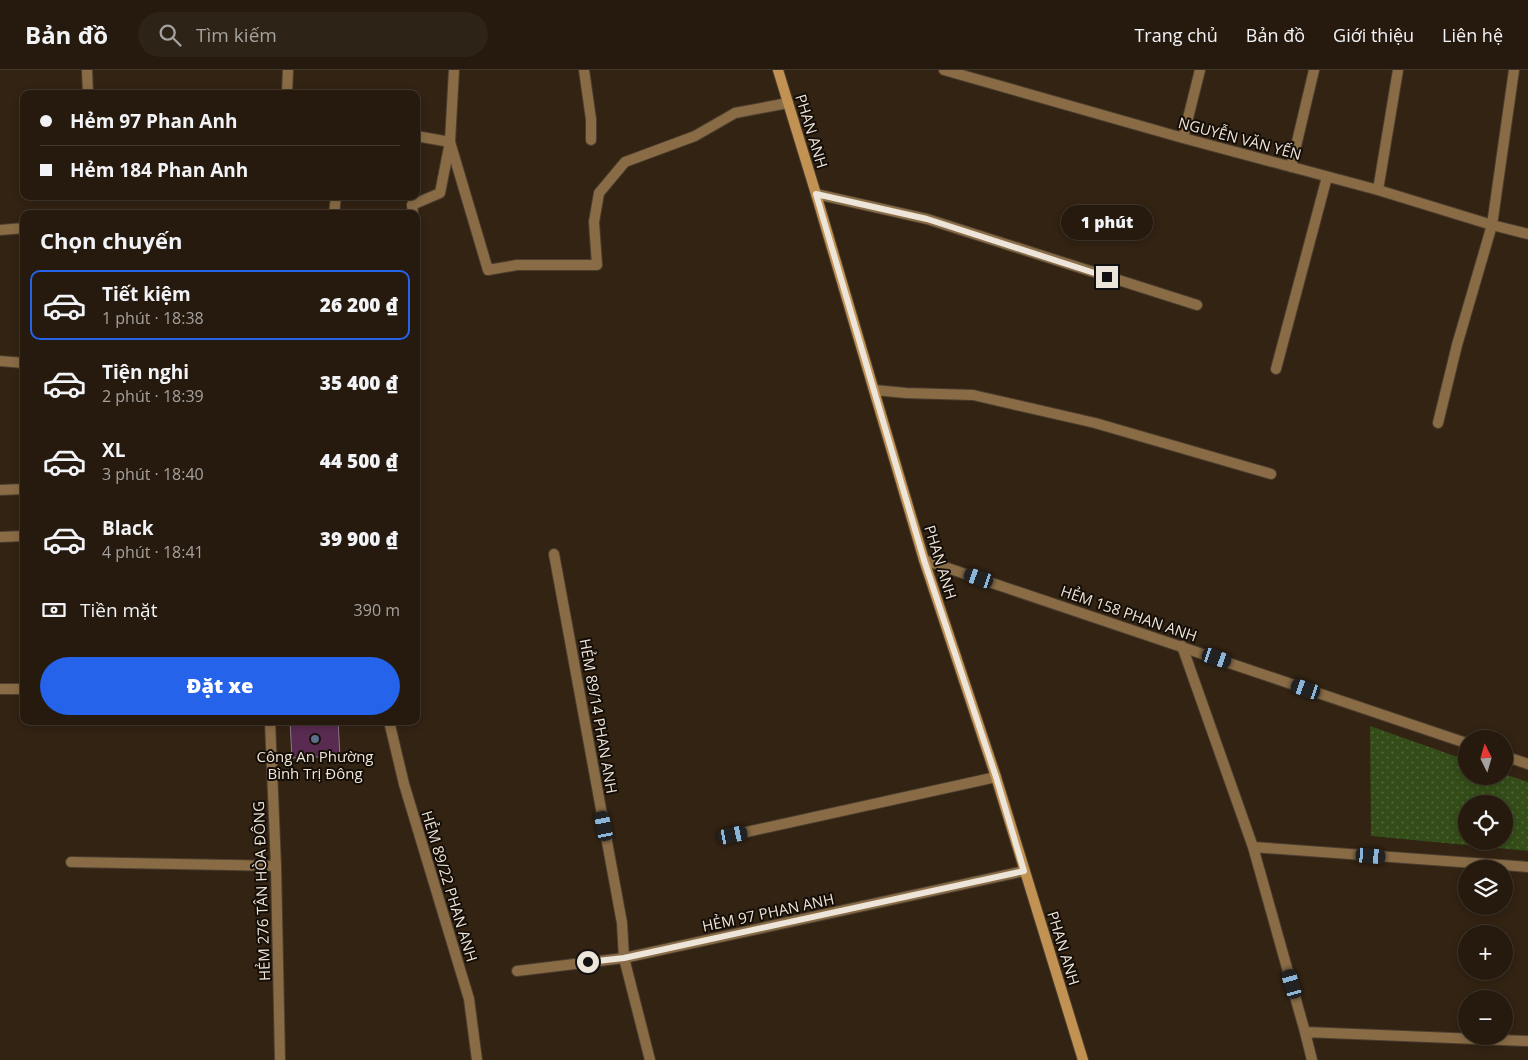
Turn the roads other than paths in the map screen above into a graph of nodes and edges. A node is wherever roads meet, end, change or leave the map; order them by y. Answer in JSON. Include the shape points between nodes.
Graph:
{"nodes":[{"id":1,"x":88,"y":70,"type":"edge"},
{"id":2,"x":288,"y":70,"type":"edge"},
{"id":3,"x":454,"y":70,"type":"edge"},
{"id":4,"x":584,"y":70,"type":"edge"},
{"id":5,"x":778,"y":70,"type":"edge"},
{"id":6,"x":944,"y":70,"type":"edge"},
{"id":7,"x":1200,"y":70,"type":"edge"},
{"id":8,"x":1314,"y":70,"type":"edge"},
{"id":9,"x":1398,"y":70,"type":"edge"},
{"id":10,"x":1514,"y":70,"type":"edge"},
{"id":11,"x":88,"y":90,"type":"edge"},
{"id":12,"x":287,"y":90,"type":"edge"},
{"id":13,"x":788,"y":103,"type":"junction"},
{"id":14,"x":420,"y":137,"type":"edge"},
{"id":15,"x":1182,"y":138,"type":"junction"},
{"id":16,"x":591,"y":140,"type":"dead end"},
{"id":17,"x":450,"y":142,"type":"junction"},
{"id":18,"x":1291,"y":167,"type":"junction"},
{"id":19,"x":1327,"y":177,"type":"junction"},
{"id":20,"x":1378,"y":190,"type":"junction"},
{"id":21,"x":816,"y":194,"type":"junction"},
{"id":22,"x":413,"y":210,"type":"edge"},
{"id":23,"x":1492,"y":225,"type":"junction"},
{"id":24,"x":20,"y":228,"type":"edge"},
{"id":25,"x":0,"y":230,"type":"edge"},
{"id":26,"x":1528,"y":234,"type":"edge"},
{"id":27,"x":1197,"y":306,"type":"dead end"},
{"id":28,"x":0,"y":361,"type":"edge"},
{"id":29,"x":20,"y":363,"type":"edge"},
{"id":30,"x":1276,"y":369,"type":"dead end"},
{"id":31,"x":874,"y":390,"type":"junction"},
{"id":32,"x":1438,"y":422,"type":"dead end"},
{"id":33,"x":1271,"y":474,"type":"dead end"},
{"id":34,"x":20,"y":489,"type":"edge"},
{"id":35,"x":0,"y":490,"type":"edge"},
{"id":36,"x":20,"y":536,"type":"edge"},
{"id":37,"x":0,"y":537,"type":"edge"},
{"id":38,"x":554,"y":554,"type":"dead end"},
{"id":39,"x":924,"y":560,"type":"junction"},
{"id":40,"x":1182,"y":646,"type":"junction"},
{"id":41,"x":0,"y":689,"type":"edge"},
{"id":42,"x":20,"y":689,"type":"edge"},
{"id":43,"x":270,"y":725,"type":"edge"},
{"id":44,"x":390,"y":725,"type":"edge"},
{"id":45,"x":1458,"y":740,"type":"edge"},
{"id":46,"x":1513,"y":759,"type":"edge"},
{"id":47,"x":1528,"y":764,"type":"edge"},
{"id":48,"x":996,"y":777,"type":"junction"},
{"id":49,"x":733,"y":835,"type":"dead end"},
{"id":50,"x":1253,"y":847,"type":"junction"},
{"id":51,"x":71,"y":862,"type":"dead end"},
{"id":52,"x":276,"y":866,"type":"junction"},
{"id":53,"x":1528,"y":867,"type":"edge"},
{"id":54,"x":1024,"y":871,"type":"junction"},
{"id":55,"x":624,"y":958,"type":"junction"},
{"id":56,"x":517,"y":971,"type":"dead end"},
{"id":57,"x":1305,"y":1032,"type":"junction"},
{"id":58,"x":1528,"y":1041,"type":"edge"},
{"id":59,"x":280,"y":1060,"type":"edge"},
{"id":60,"x":477,"y":1060,"type":"edge"},
{"id":61,"x":650,"y":1060,"type":"edge"},
{"id":62,"x":1080,"y":1060,"type":"edge"},
{"id":63,"x":1312,"y":1060,"type":"edge"}],
"edges":[{"from":1,"to":11,"type":"street"},
{"from":2,"to":12,"type":"street"},
{"from":3,"to":17,"type":"street"},
{"from":4,"to":16,"type":"street"},
{"from":5,"to":13,"type":"main road","name":"PHAN ANH"},
{"from":6,"to":15,"type":"street","name":"NGUYỄN VĂN YẾN"},
{"from":7,"to":15,"type":"street"},
{"from":8,"to":18,"type":"street"},
{"from":9,"to":20,"type":"street"},
{"from":10,"to":23,"type":"street"},
{"from":13,"to":17,"type":"street","via":[[735,113],[695,136],[625,162],[599,193],[594,222],[597,265],[517,265],[488,270]]},
{"from":13,"to":21,"type":"main road","name":"PHAN ANH"},
{"from":14,"to":17,"type":"street"},
{"from":15,"to":18,"type":"street","name":"NGUYỄN VĂN YẾN"},
{"from":17,"to":22,"type":"street","via":[[440,193],[412,205]]},
{"from":18,"to":19,"type":"street","name":"NGUYỄN VĂN YẾN"},
{"from":19,"to":20,"type":"street","name":"NGUYỄN VĂN YẾN"},
{"from":19,"to":30,"type":"street"},
{"from":20,"to":23,"type":"street","name":"NGUYỄN VĂN YẾN"},
{"from":21,"to":27,"type":"street","via":[[927,219]]},
{"from":21,"to":31,"type":"main road","name":"PHAN ANH"},
{"from":23,"to":26,"type":"street","name":"NGUYỄN VĂN YẾN"},
{"from":23,"to":32,"type":"street"},
{"from":24,"to":25,"type":"street"},
{"from":28,"to":29,"type":"street"},
{"from":31,"to":33,"type":"street","via":[[973,395],[1095,423]]},
{"from":31,"to":39,"type":"main road","name":"PHAN ANH"},
{"from":34,"to":35,"type":"street"},
{"from":36,"to":37,"type":"street"},
{"from":38,"to":55,"type":"street","name":"HẺM 89/14 PHAN ANH","via":[[622,923]]},
{"from":39,"to":40,"type":"street","name":"HẺM 158 PHAN ANH"},
{"from":39,"to":48,"type":"main road","name":"PHAN ANH"},
{"from":40,"to":45,"type":"street","name":"HẺM 158 PHAN ANH"},
{"from":40,"to":50,"type":"street"},
{"from":41,"to":42,"type":"street"},
{"from":43,"to":52,"type":"street","name":"HẺM 276 TÂN HÒA ĐÔNG"},
{"from":44,"to":60,"type":"street","name":"HẺM 89/22 PHAN ANH","via":[[407,793],[469,999]]},
{"from":46,"to":47,"type":"street"},
{"from":48,"to":49,"type":"street"},
{"from":48,"to":54,"type":"main road","name":"PHAN ANH"},
{"from":50,"to":53,"type":"street"},
{"from":50,"to":57,"type":"street"},
{"from":51,"to":52,"type":"street"},
{"from":52,"to":59,"type":"street","name":"HẺM 276 TÂN HÒA ĐÔNG"},
{"from":54,"to":55,"type":"street","name":"HẺM 97 PHAN ANH"},
{"from":54,"to":62,"type":"main road","name":"PHAN ANH"},
{"from":55,"to":56,"type":"street","name":"HẺM 97 PHAN ANH"},
{"from":55,"to":61,"type":"street","name":"HẺM 89/14 PHAN ANH"},
{"from":57,"to":58,"type":"street"},
{"from":57,"to":63,"type":"street"}]}
